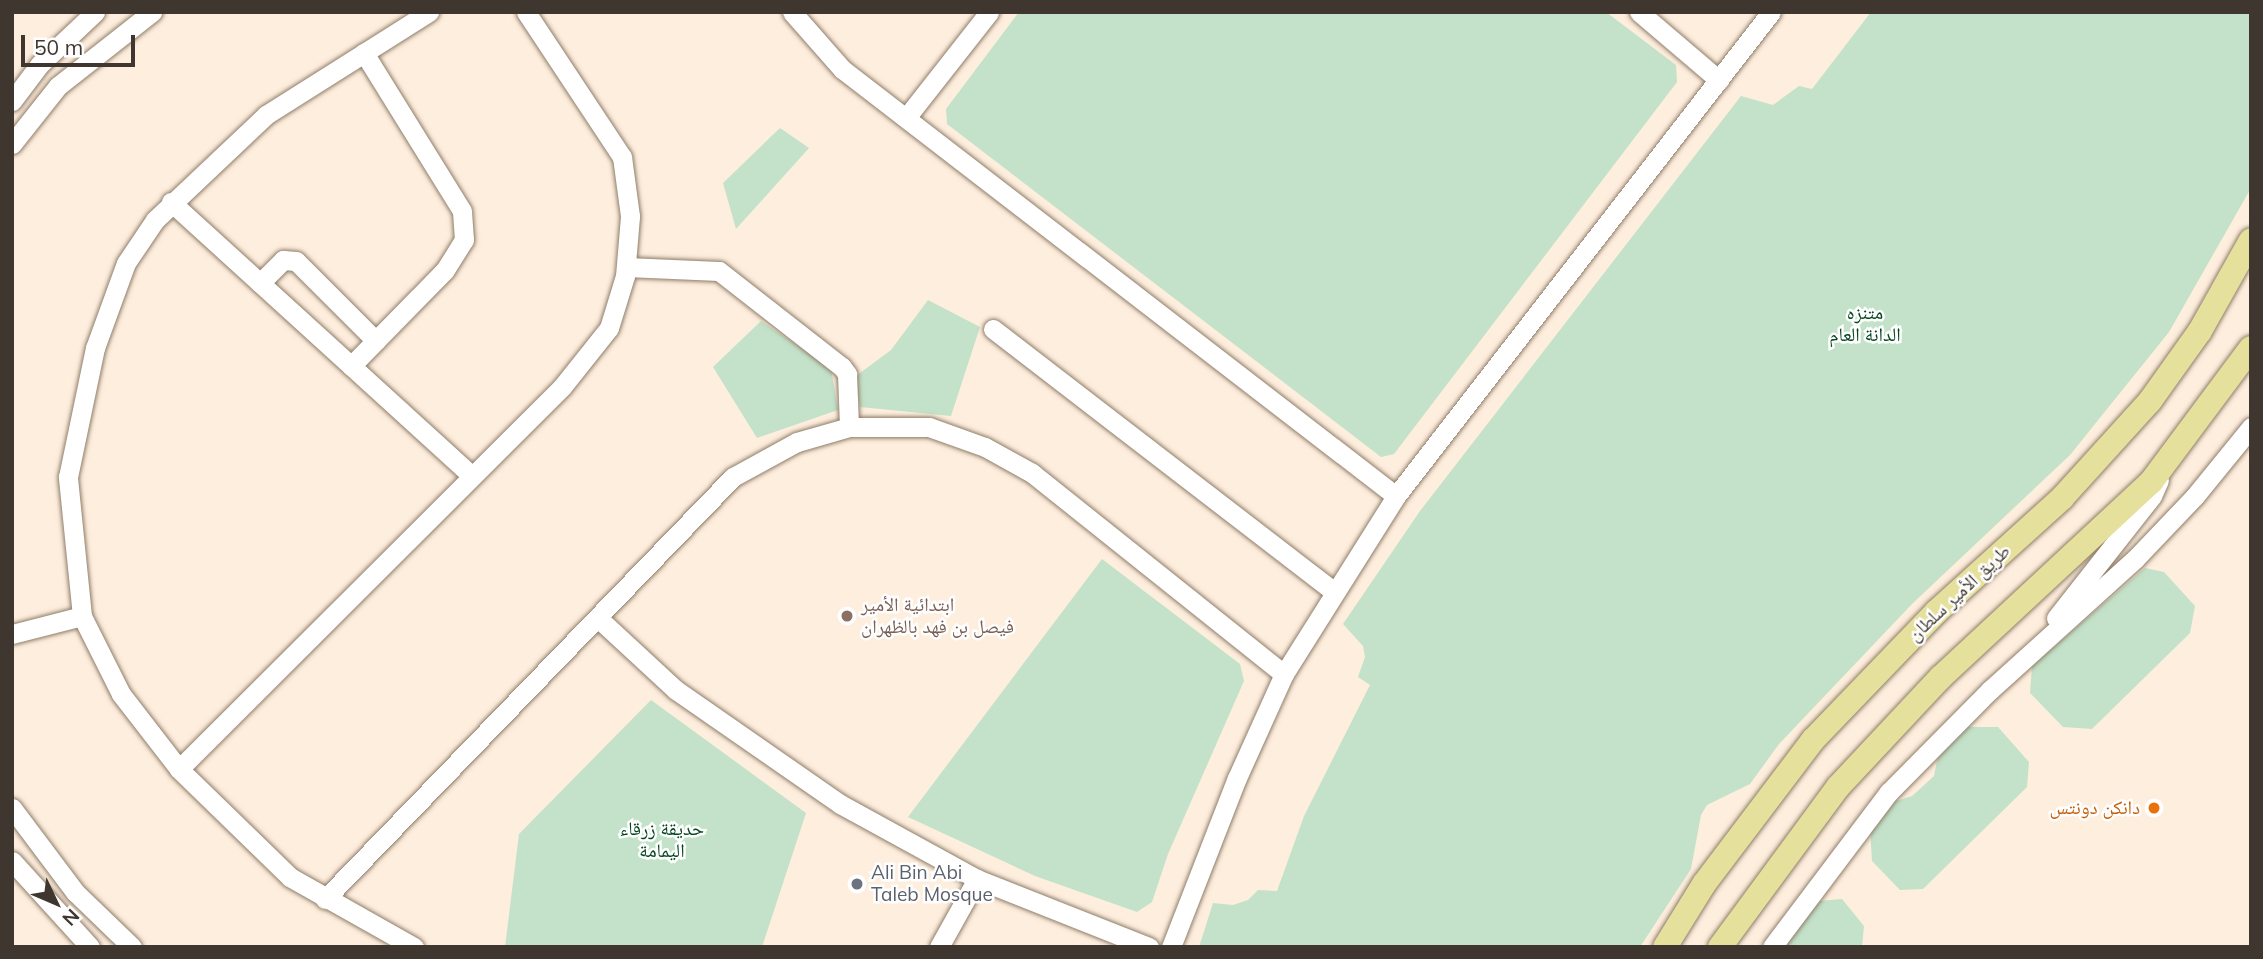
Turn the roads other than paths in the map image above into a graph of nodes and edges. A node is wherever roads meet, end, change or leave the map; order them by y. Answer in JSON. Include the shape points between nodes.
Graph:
{"nodes":[{"id":1,"x":95,"y":12,"type":"edge"},
{"id":2,"x":152,"y":12,"type":"edge"},
{"id":3,"x":429,"y":12,"type":"edge"},
{"id":4,"x":526,"y":12,"type":"edge"},
{"id":5,"x":792,"y":12,"type":"edge"},
{"id":6,"x":989,"y":12,"type":"edge"},
{"id":7,"x":1639,"y":12,"type":"edge"},
{"id":8,"x":1772,"y":12,"type":"edge"},
{"id":9,"x":364,"y":53,"type":"junction"},
{"id":10,"x":1719,"y":80,"type":"junction"},
{"id":11,"x":12,"y":101,"type":"edge"},
{"id":12,"x":906,"y":118,"type":"junction"},
{"id":13,"x":12,"y":144,"type":"edge"},
{"id":14,"x":172,"y":202,"type":"junction"},
{"id":15,"x":2251,"y":240,"type":"edge"},
{"id":16,"x":626,"y":267,"type":"junction"},
{"id":17,"x":260,"y":283,"type":"junction"},
{"id":18,"x":993,"y":329,"type":"dead end"},
{"id":19,"x":376,"y":341,"type":"junction"},
{"id":20,"x":2251,"y":348,"type":"edge"},
{"id":21,"x":351,"y":366,"type":"junction"},
{"id":22,"x":849,"y":427,"type":"junction"},
{"id":23,"x":2251,"y":427,"type":"edge"},
{"id":24,"x":2166,"y":463,"type":"junction"},
{"id":25,"x":472,"y":476,"type":"junction"},
{"id":26,"x":1396,"y":496,"type":"junction"},
{"id":27,"x":1335,"y":592,"type":"junction"},
{"id":28,"x":82,"y":616,"type":"junction"},
{"id":29,"x":599,"y":619,"type":"junction"},
{"id":30,"x":12,"y":634,"type":"edge"},
{"id":31,"x":2020,"y":662,"type":"junction"},
{"id":32,"x":1284,"y":674,"type":"junction"},
{"id":33,"x":179,"y":769,"type":"junction"},
{"id":34,"x":12,"y":808,"type":"edge"},
{"id":35,"x":12,"y":861,"type":"edge"},
{"id":36,"x":977,"y":879,"type":"junction"},
{"id":37,"x":326,"y":899,"type":"junction"},
{"id":38,"x":90,"y":947,"type":"edge"},
{"id":39,"x":132,"y":947,"type":"edge"},
{"id":40,"x":414,"y":947,"type":"edge"},
{"id":41,"x":939,"y":947,"type":"edge"},
{"id":42,"x":1149,"y":947,"type":"edge"},
{"id":43,"x":1171,"y":947,"type":"edge"},
{"id":44,"x":1665,"y":947,"type":"edge"},
{"id":45,"x":1720,"y":947,"type":"edge"},
{"id":46,"x":1772,"y":947,"type":"edge"}],
"edges":[{"from":1,"to":11,"type":"street","via":[[40,64]]},
{"from":2,"to":13,"type":"street","via":[[58,86]]},
{"from":3,"to":9,"type":"street"},
{"from":4,"to":16,"type":"street","via":[[622,157],[630,216]]},
{"from":5,"to":12,"type":"street","via":[[842,69]]},
{"from":6,"to":12,"type":"street"},
{"from":7,"to":10,"type":"street"},
{"from":8,"to":10,"type":"street"},
{"from":9,"to":14,"type":"street","via":[[266,115]]},
{"from":9,"to":19,"type":"street","via":[[462,211],[464,240],[445,270]]},
{"from":10,"to":26,"type":"street"},
{"from":12,"to":26,"type":"street"},
{"from":14,"to":17,"type":"street"},
{"from":14,"to":28,"type":"street","via":[[126,263],[77,415],[68,477]]},
{"from":15,"to":44,"type":"main road","name":"طريق الأمير سلطان","via":[[2200,331],[2150,401],[2063,498],[1936,612],[1813,740],[1704,884]]},
{"from":16,"to":22,"type":"street","via":[[719,271],[842,367],[847,374]]},
{"from":16,"to":25,"type":"street","via":[[609,328],[562,387]]},
{"from":17,"to":19,"type":"street","via":[[283,260],[296,261]]},
{"from":17,"to":21,"type":"street"},
{"from":18,"to":27,"type":"street"},
{"from":19,"to":21,"type":"street"},
{"from":20,"to":24,"type":"main road"},
{"from":21,"to":25,"type":"street"},
{"from":22,"to":29,"type":"street","via":[[797,442],[733,477]]},
{"from":22,"to":32,"type":"street","via":[[929,427],[985,447],[1020,467]]},
{"from":23,"to":31,"type":"street","via":[[2135,559]]},
{"from":24,"to":31,"type":"street","via":[[2152,496]]},
{"from":24,"to":45,"type":"main road","via":[[1887,732],[1823,806]]},
{"from":25,"to":33,"type":"street"},
{"from":26,"to":27,"type":"street"},
{"from":27,"to":32,"type":"street"},
{"from":28,"to":30,"type":"street"},
{"from":28,"to":33,"type":"street","via":[[121,694]]},
{"from":29,"to":36,"type":"street","via":[[676,690],[752,746],[840,804]]},
{"from":29,"to":37,"type":"street"},
{"from":31,"to":46,"type":"street","via":[[1889,792]]},
{"from":32,"to":43,"type":"street","via":[[1237,778]]},
{"from":33,"to":37,"type":"street","via":[[290,877]]},
{"from":34,"to":39,"type":"street","via":[[75,892]]},
{"from":35,"to":38,"type":"street"},
{"from":36,"to":41,"type":"street"},
{"from":36,"to":42,"type":"street"},
{"from":37,"to":40,"type":"street"}]}
